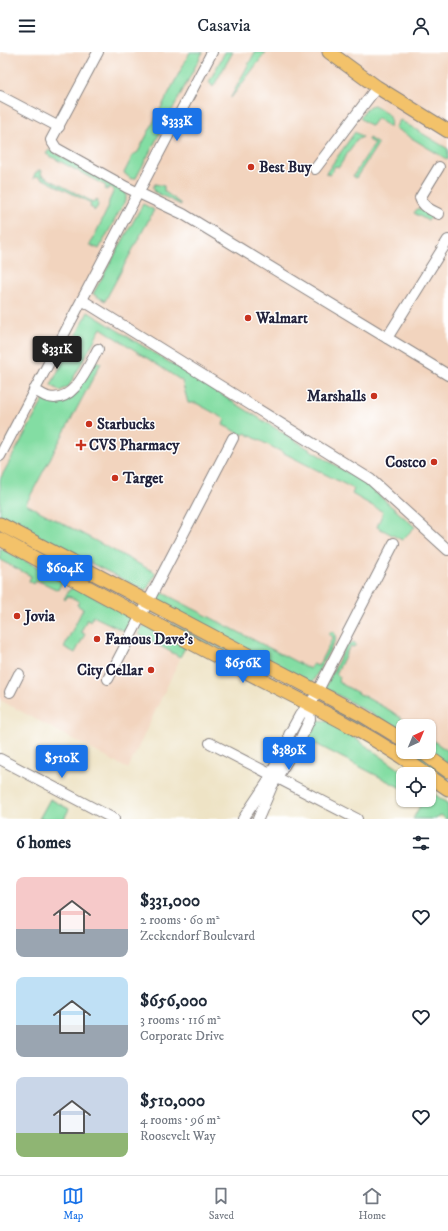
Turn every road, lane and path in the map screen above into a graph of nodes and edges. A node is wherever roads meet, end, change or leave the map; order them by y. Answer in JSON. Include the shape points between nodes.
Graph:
{"nodes":[{"id":1,"x":98,"y":52,"type":"edge"},
{"id":2,"x":212,"y":52,"type":"edge"},
{"id":3,"x":329,"y":52,"type":"edge"},
{"id":4,"x":377,"y":87,"type":"junction"},
{"id":5,"x":0,"y":96,"type":"edge"},
{"id":6,"x":59,"y":127,"type":"junction"},
{"id":7,"x":448,"y":131,"type":"edge"},
{"id":8,"x":439,"y":167,"type":"dead end"},
{"id":9,"x":315,"y":169,"type":"dead end"},
{"id":10,"x":138,"y":192,"type":"junction"},
{"id":11,"x":439,"y":214,"type":"dead end"},
{"id":12,"x":448,"y":240,"type":"edge"},
{"id":13,"x":82,"y":300,"type":"junction"},
{"id":14,"x":387,"y":338,"type":"junction"},
{"id":15,"x":98,"y":349,"type":"dead end"},
{"id":16,"x":448,"y":375,"type":"edge"},
{"id":17,"x":34,"y":390,"type":"junction"},
{"id":18,"x":233,"y":438,"type":"dead end"},
{"id":19,"x":0,"y":456,"type":"edge"},
{"id":20,"x":0,"y":524,"type":"edge"},
{"id":21,"x":0,"y":539,"type":"edge"},
{"id":22,"x":394,"y":543,"type":"dead end"},
{"id":23,"x":448,"y":550,"type":"edge"},
{"id":24,"x":148,"y":603,"type":"junction"},
{"id":25,"x":141,"y":617,"type":"junction"},
{"id":26,"x":19,"y":674,"type":"dead end"},
{"id":27,"x":108,"y":679,"type":"dead end"},
{"id":28,"x":10,"y":692,"type":"dead end"},
{"id":29,"x":316,"y":692,"type":"junction"},
{"id":30,"x":308,"y":704,"type":"junction"},
{"id":31,"x":290,"y":735,"type":"dead end"},
{"id":32,"x":396,"y":736,"type":"edge"},
{"id":33,"x":300,"y":740,"type":"dead end"},
{"id":34,"x":210,"y":743,"type":"dead end"},
{"id":35,"x":288,"y":750,"type":"dead end"},
{"id":36,"x":0,"y":759,"type":"edge"},
{"id":37,"x":432,"y":759,"type":"edge"},
{"id":38,"x":415,"y":767,"type":"edge"},
{"id":39,"x":448,"y":771,"type":"edge"},
{"id":40,"x":274,"y":775,"type":"junction"},
{"id":41,"x":436,"y":781,"type":"edge"},
{"id":42,"x":448,"y":789,"type":"edge"},
{"id":43,"x":114,"y":819,"type":"edge"},
{"id":44,"x":243,"y":819,"type":"edge"},
{"id":45,"x":258,"y":819,"type":"edge"},
{"id":46,"x":357,"y":819,"type":"edge"}],
"edges":[{"from":1,"to":6,"type":"street"},
{"from":2,"to":10,"type":"street"},
{"from":3,"to":4,"type":"main road"},
{"from":4,"to":7,"type":"main road"},
{"from":4,"to":9,"type":"street"},
{"from":5,"to":6,"type":"street"},
{"from":6,"to":10,"type":"street","via":[[52,140],[56,148]]},
{"from":8,"to":11,"type":"street","via":[[420,198],[426,207]]},
{"from":10,"to":13,"type":"street"},
{"from":10,"to":14,"type":"street","via":[[183,214]]},
{"from":12,"to":14,"type":"street"},
{"from":13,"to":17,"type":"street"},
{"from":13,"to":23,"type":"street","via":[[370,479]]},
{"from":14,"to":16,"type":"street"},
{"from":15,"to":17,"type":"street","via":[[77,387],[64,397],[49,398]]},
{"from":17,"to":19,"type":"street"},
{"from":18,"to":24,"type":"street"},
{"from":20,"to":24,"type":"main road"},
{"from":21,"to":25,"type":"main road"},
{"from":22,"to":29,"type":"street"},
{"from":24,"to":25,"type":"street"},
{"from":24,"to":29,"type":"main road"},
{"from":25,"to":27,"type":"street"},
{"from":25,"to":30,"type":"main road"},
{"from":26,"to":28,"type":"street"},
{"from":29,"to":30,"type":"street"},
{"from":29,"to":32,"type":"main road"},
{"from":30,"to":31,"type":"street"},
{"from":30,"to":33,"type":"street","via":[[310,720]]},
{"from":30,"to":38,"type":"main road","via":[[371,738]]},
{"from":34,"to":40,"type":"street"},
{"from":35,"to":40,"type":"street"},
{"from":36,"to":43,"type":"street"},
{"from":37,"to":39,"type":"main road"},
{"from":40,"to":44,"type":"street"},
{"from":40,"to":45,"type":"street"},
{"from":40,"to":46,"type":"street"},
{"from":41,"to":42,"type":"main road"}]}
